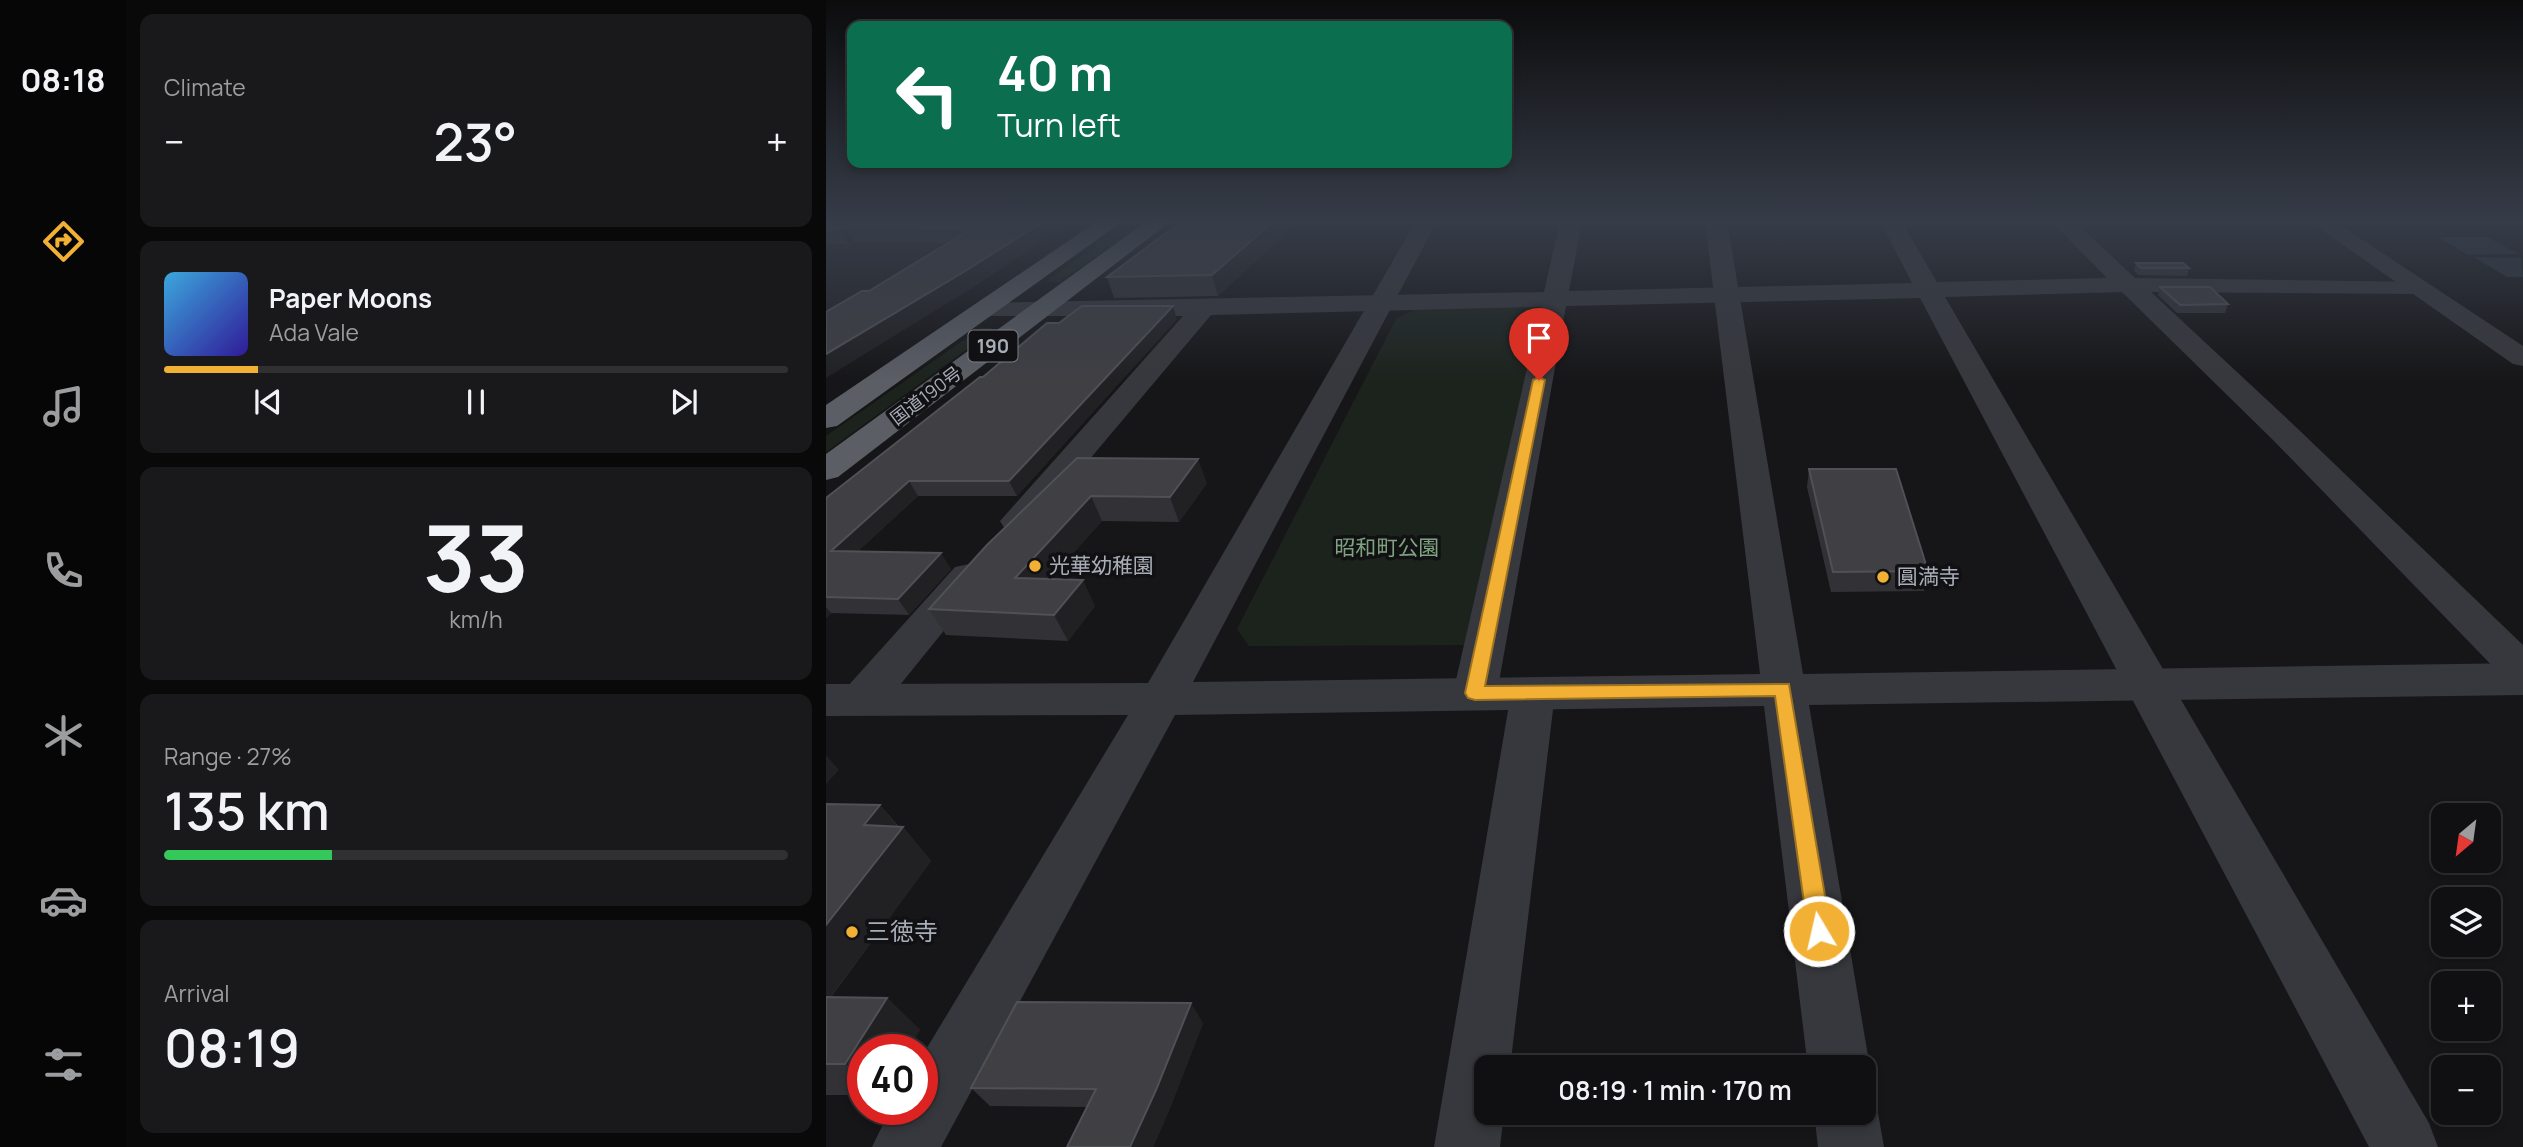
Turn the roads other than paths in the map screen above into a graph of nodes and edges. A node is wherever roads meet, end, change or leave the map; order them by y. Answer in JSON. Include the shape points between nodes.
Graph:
{"nodes":[{"id":1,"x":1035,"y":275,"type":"edge"},
{"id":2,"x":1089,"y":275,"type":"edge"},
{"id":3,"x":1398,"y":275,"type":"edge"},
{"id":4,"x":1561,"y":275,"type":"edge"},
{"id":5,"x":1724,"y":275,"type":"edge"},
{"id":6,"x":1921,"y":275,"type":"edge"},
{"id":7,"x":2115,"y":275,"type":"edge"},
{"id":8,"x":2399,"y":275,"type":"edge"},
{"id":9,"x":2126,"y":285,"type":"junction"},
{"id":10,"x":2418,"y":287,"type":"junction"},
{"id":11,"x":1930,"y":289,"type":"junction"},
{"id":12,"x":1727,"y":295,"type":"junction"},
{"id":13,"x":1557,"y":299,"type":"junction"},
{"id":14,"x":1383,"y":303,"type":"junction"},
{"id":15,"x":987,"y":308,"type":"junction"},
{"id":16,"x":1204,"y":308,"type":"junction"},
{"id":17,"x":1043,"y":309,"type":"junction"},
{"id":18,"x":2523,"y":358,"type":"edge"},
{"id":19,"x":826,"y":419,"type":"edge"},
{"id":20,"x":826,"y":470,"type":"edge"},
{"id":21,"x":2523,"y":671,"type":"edge"},
{"id":22,"x":2523,"y":679,"type":"edge"},
{"id":23,"x":2146,"y":685,"type":"junction"},
{"id":24,"x":1783,"y":689,"type":"junction"},
{"id":25,"x":1475,"y":693,"type":"junction"},
{"id":26,"x":1533,"y":694,"type":"junction"},
{"id":27,"x":1159,"y":699,"type":"junction"},
{"id":28,"x":844,"y":700,"type":"edge"},
{"id":29,"x":1837,"y":1055,"type":"edge"},
{"id":30,"x":1848,"y":1125,"type":"edge"},
{"id":31,"x":905,"y":1147,"type":"edge"},
{"id":32,"x":1467,"y":1147,"type":"edge"},
{"id":33,"x":1851,"y":1147,"type":"edge"},
{"id":34,"x":2405,"y":1147,"type":"edge"}],
"edges":[{"from":1,"to":15,"type":"highway","name":"国道190号","number":"190"},
{"from":2,"to":17,"type":"highway","name":"国道190号","number":"190"},
{"from":3,"to":14,"type":"street"},
{"from":4,"to":13,"type":"street"},
{"from":5,"to":12,"type":"street"},
{"from":6,"to":11,"type":"street"},
{"from":7,"to":9,"type":"street"},
{"from":8,"to":10,"type":"street"},
{"from":9,"to":10,"type":"street"},
{"from":9,"to":11,"type":"street"},
{"from":9,"to":21,"type":"street","via":[[2286,435]]},
{"from":10,"to":18,"type":"street"},
{"from":11,"to":12,"type":"street"},
{"from":11,"to":23,"type":"street"},
{"from":12,"to":13,"type":"street"},
{"from":12,"to":24,"type":"street"},
{"from":13,"to":14,"type":"street"},
{"from":13,"to":25,"type":"street"},
{"from":14,"to":16,"type":"street"},
{"from":14,"to":27,"type":"street"},
{"from":15,"to":17,"type":"street"},
{"from":15,"to":19,"type":"highway","name":"国道190号","number":"190"},
{"from":16,"to":17,"type":"street"},
{"from":16,"to":28,"type":"street","via":[[993,549]]},
{"from":17,"to":20,"type":"highway","name":"国道190号","number":"190"},
{"from":22,"to":23,"type":"street"},
{"from":23,"to":24,"type":"street"},
{"from":23,"to":34,"type":"street"},
{"from":24,"to":26,"type":"street"},
{"from":24,"to":29,"type":"street"},
{"from":25,"to":26,"type":"street"},
{"from":25,"to":27,"type":"street"},
{"from":26,"to":32,"type":"street"},
{"from":27,"to":28,"type":"street"},
{"from":27,"to":31,"type":"street"},
{"from":30,"to":33,"type":"street"}]}
